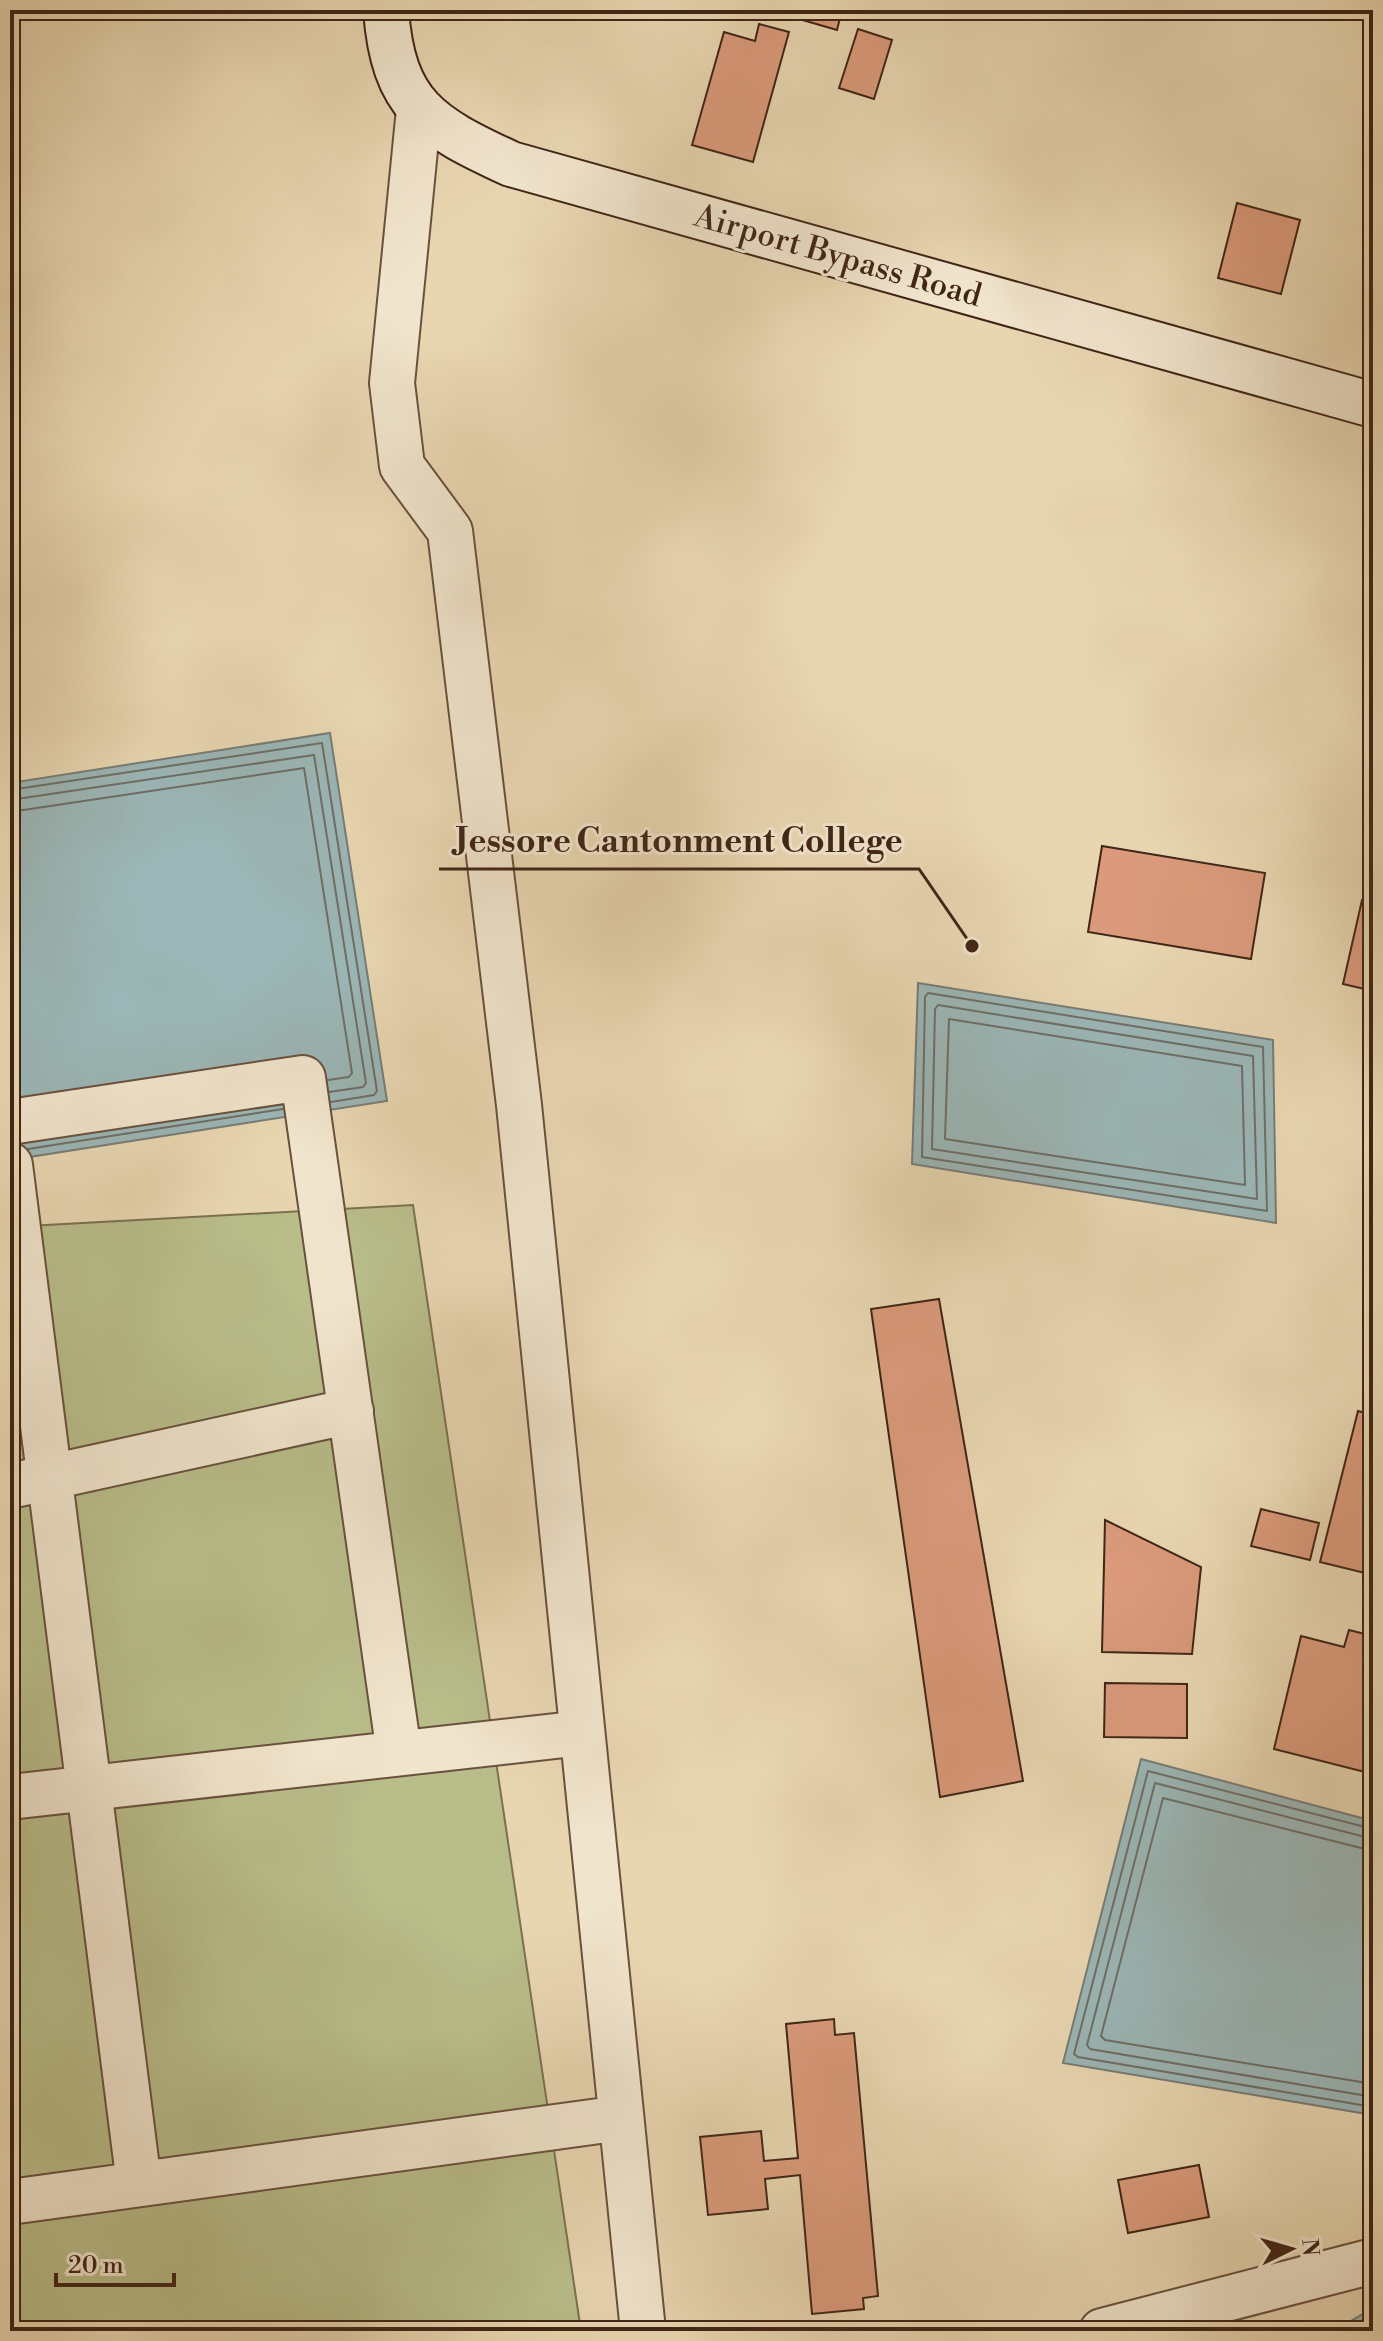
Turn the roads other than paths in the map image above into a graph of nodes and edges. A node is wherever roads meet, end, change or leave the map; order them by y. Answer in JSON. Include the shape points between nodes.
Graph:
{"nodes":[{"id":1,"x":386,"y":10,"type":"edge"},
{"id":2,"x":419,"y":109,"type":"junction"},
{"id":3,"x":1373,"y":405,"type":"edge"},
{"id":4,"x":10,"y":1122,"type":"edge"},
{"id":5,"x":10,"y":1165,"type":"edge"},
{"id":6,"x":351,"y":1411,"type":"junction"},
{"id":7,"x":29,"y":1482,"type":"edge"},
{"id":8,"x":582,"y":1733,"type":"junction"},
{"id":9,"x":399,"y":1753,"type":"junction"},
{"id":10,"x":88,"y":1788,"type":"junction"},
{"id":11,"x":10,"y":1797,"type":"edge"},
{"id":12,"x":621,"y":2118,"type":"junction"},
{"id":13,"x":139,"y":2184,"type":"junction"},
{"id":14,"x":10,"y":2202,"type":"edge"},
{"id":15,"x":1373,"y":2261,"type":"edge"},
{"id":16,"x":643,"y":2331,"type":"edge"},
{"id":17,"x":1102,"y":2331,"type":"edge"}],
"edges":[{"from":1,"to":2,"type":"street","name":"Airport Bypass Road","via":[[389,46],[402,86]]},
{"from":2,"to":3,"type":"street","name":"Airport Bypass Road","via":[[454,138],[511,164]]},
{"from":2,"to":8,"type":"street","via":[[392,383],[402,466],[450,531],[519,1105]]},
{"from":4,"to":6,"type":"street","via":[[303,1078]]},
{"from":5,"to":7,"type":"street"},
{"from":6,"to":7,"type":"street"},
{"from":6,"to":9,"type":"street"},
{"from":7,"to":10,"type":"street"},
{"from":8,"to":9,"type":"street"},
{"from":8,"to":12,"type":"street"},
{"from":9,"to":10,"type":"street"},
{"from":10,"to":11,"type":"street"},
{"from":10,"to":13,"type":"street"},
{"from":12,"to":13,"type":"street"},
{"from":12,"to":16,"type":"street"},
{"from":13,"to":14,"type":"street"},
{"from":15,"to":17,"type":"street"}]}
